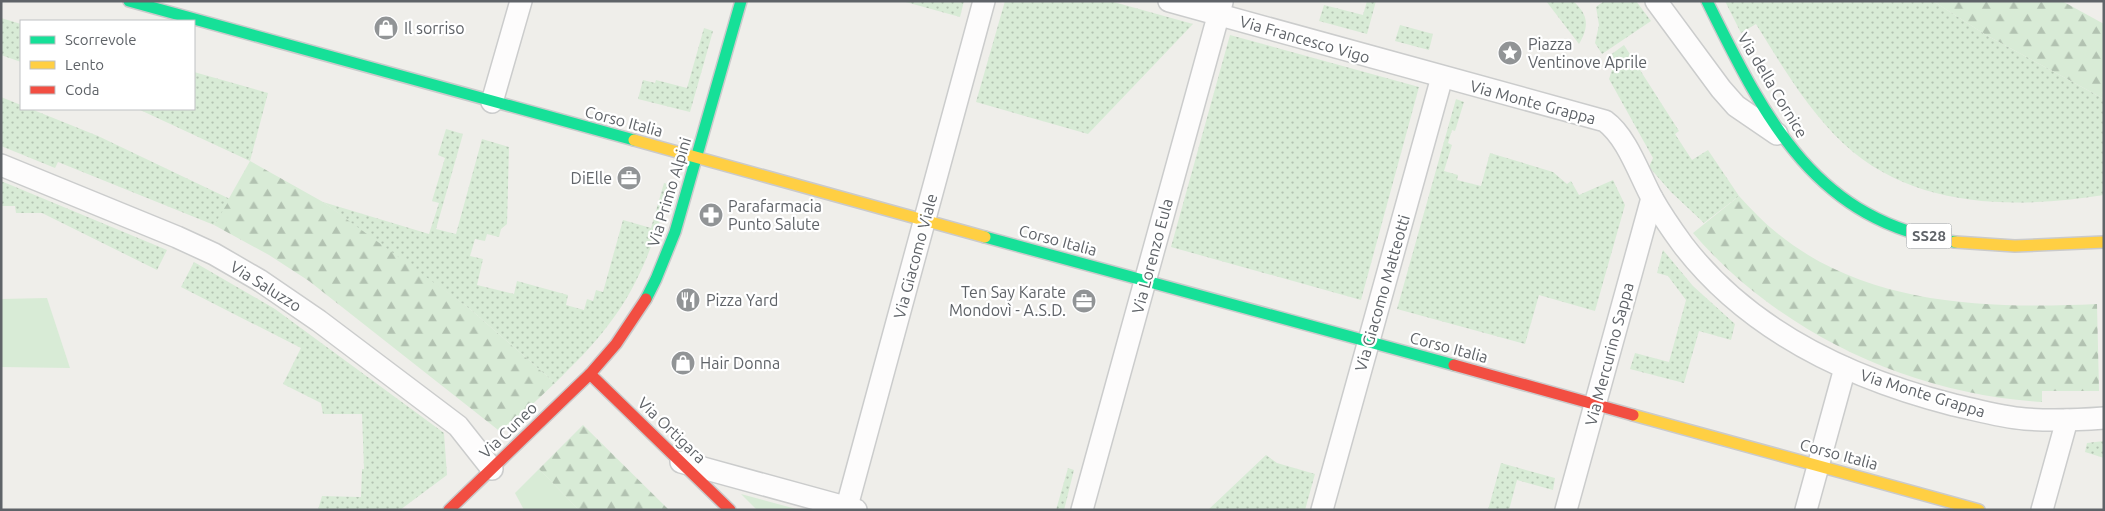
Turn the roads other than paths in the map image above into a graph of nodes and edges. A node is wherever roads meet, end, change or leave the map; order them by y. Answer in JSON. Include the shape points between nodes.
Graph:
{"nodes":[{"id":1,"x":129,"y":1,"type":"edge"},
{"id":2,"x":520,"y":1,"type":"edge"},
{"id":3,"x":741,"y":1,"type":"edge"},
{"id":4,"x":984,"y":1,"type":"edge"},
{"id":5,"x":1169,"y":1,"type":"edge"},
{"id":6,"x":1656,"y":1,"type":"edge"},
{"id":7,"x":1707,"y":1,"type":"edge"},
{"id":8,"x":1221,"y":8,"type":"edge"},
{"id":9,"x":1442,"y":77,"type":"junction"},
{"id":10,"x":492,"y":102,"type":"junction"},
{"id":11,"x":1787,"y":141,"type":"junction"},
{"id":12,"x":697,"y":158,"type":"junction"},
{"id":13,"x":1,"y":165,"type":"edge"},
{"id":14,"x":1652,"y":198,"type":"junction"},
{"id":15,"x":925,"y":220,"type":"junction"},
{"id":16,"x":2104,"y":242,"type":"edge"},
{"id":17,"x":1145,"y":281,"type":"junction"},
{"id":18,"x":1369,"y":342,"type":"junction"},
{"id":19,"x":1845,"y":368,"type":"junction"},
{"id":20,"x":590,"y":374,"type":"junction"},
{"id":21,"x":1595,"y":404,"type":"junction"},
{"id":22,"x":2104,"y":418,"type":"edge"},
{"id":23,"x":2067,"y":420,"type":"junction"},
{"id":24,"x":682,"y":462,"type":"junction"},
{"id":25,"x":1818,"y":465,"type":"junction"},
{"id":26,"x":492,"y":469,"type":"junction"},
{"id":27,"x":850,"y":509,"type":"edge"},
{"id":28,"x":449,"y":510,"type":"edge"},
{"id":29,"x":730,"y":510,"type":"edge"},
{"id":30,"x":1082,"y":510,"type":"edge"},
{"id":31,"x":1322,"y":510,"type":"edge"},
{"id":32,"x":1566,"y":510,"type":"edge"},
{"id":33,"x":1806,"y":510,"type":"edge"},
{"id":34,"x":1979,"y":510,"type":"edge"},
{"id":35,"x":2042,"y":510,"type":"edge"}],
"edges":[{"from":1,"to":10,"type":"street","name":"Corso Italia"},
{"from":2,"to":10,"type":"street"},
{"from":3,"to":12,"type":"street","name":"Via Primo Alpini"},
{"from":4,"to":15,"type":"street","name":"Via Giacomo Viale"},
{"from":5,"to":8,"type":"street","name":"Via Francesco Vigo"},
{"from":6,"to":11,"type":"street","via":[[1720,89],[1736,106]]},
{"from":7,"to":11,"type":"street","name":"Via della Cornice","number":"SS28","via":[[1743,70]]},
{"from":8,"to":9,"type":"street","name":"Via Francesco Vigo"},
{"from":8,"to":17,"type":"street","name":"Via Lorenzo Eula"},
{"from":9,"to":14,"type":"street","name":"Via Monte Grappa","via":[[1605,122],[1618,134]]},
{"from":9,"to":18,"type":"street","name":"Via Giacomo Matteotti"},
{"from":10,"to":12,"type":"street","name":"Corso Italia"},
{"from":11,"to":16,"type":"street","name":"Via della Cornice","number":"SS28","via":[[1837,194],[1854,207],[1892,226],[1947,240],[1987,245]]},
{"from":12,"to":15,"type":"street","name":"Corso Italia"},
{"from":12,"to":20,"type":"street","name":"Via Primo Alpini","via":[[675,232],[656,279],[631,324]]},
{"from":13,"to":26,"type":"street","name":"Via Saluzzo","via":[[177,237],[259,280],[320,321],[458,426]]},
{"from":14,"to":19,"type":"street","name":"Via Monte Grappa","via":[[1692,258],[1738,302],[1790,339]]},
{"from":14,"to":21,"type":"street","name":"Via Mercurino Sappa"},
{"from":15,"to":17,"type":"street","name":"Corso Italia"},
{"from":15,"to":27,"type":"street","name":"Via Giacomo Viale"},
{"from":17,"to":18,"type":"street","name":"Corso Italia"},
{"from":17,"to":30,"type":"street","name":"Via Lorenzo Eula"},
{"from":18,"to":21,"type":"street","name":"Corso Italia"},
{"from":18,"to":31,"type":"street","name":"Via Giacomo Matteotti"},
{"from":19,"to":23,"type":"street","name":"Via Monte Grappa","via":[[1896,388],[1959,406],[2022,419]]},
{"from":19,"to":25,"type":"street"},
{"from":20,"to":24,"type":"street","name":"Via Ortigara"},
{"from":20,"to":26,"type":"street","name":"Via Cuneo"},
{"from":21,"to":25,"type":"street","name":"Corso Italia"},
{"from":21,"to":32,"type":"street","name":"Via Mercurino Sappa"},
{"from":22,"to":23,"type":"street","name":"Via Monte Grappa"},
{"from":23,"to":35,"type":"street"},
{"from":24,"to":27,"type":"street"},
{"from":24,"to":29,"type":"street","name":"Via Ortigara"},
{"from":25,"to":33,"type":"street"},
{"from":25,"to":34,"type":"street","name":"Corso Italia"},
{"from":26,"to":28,"type":"street","name":"Via Cuneo"}]}
